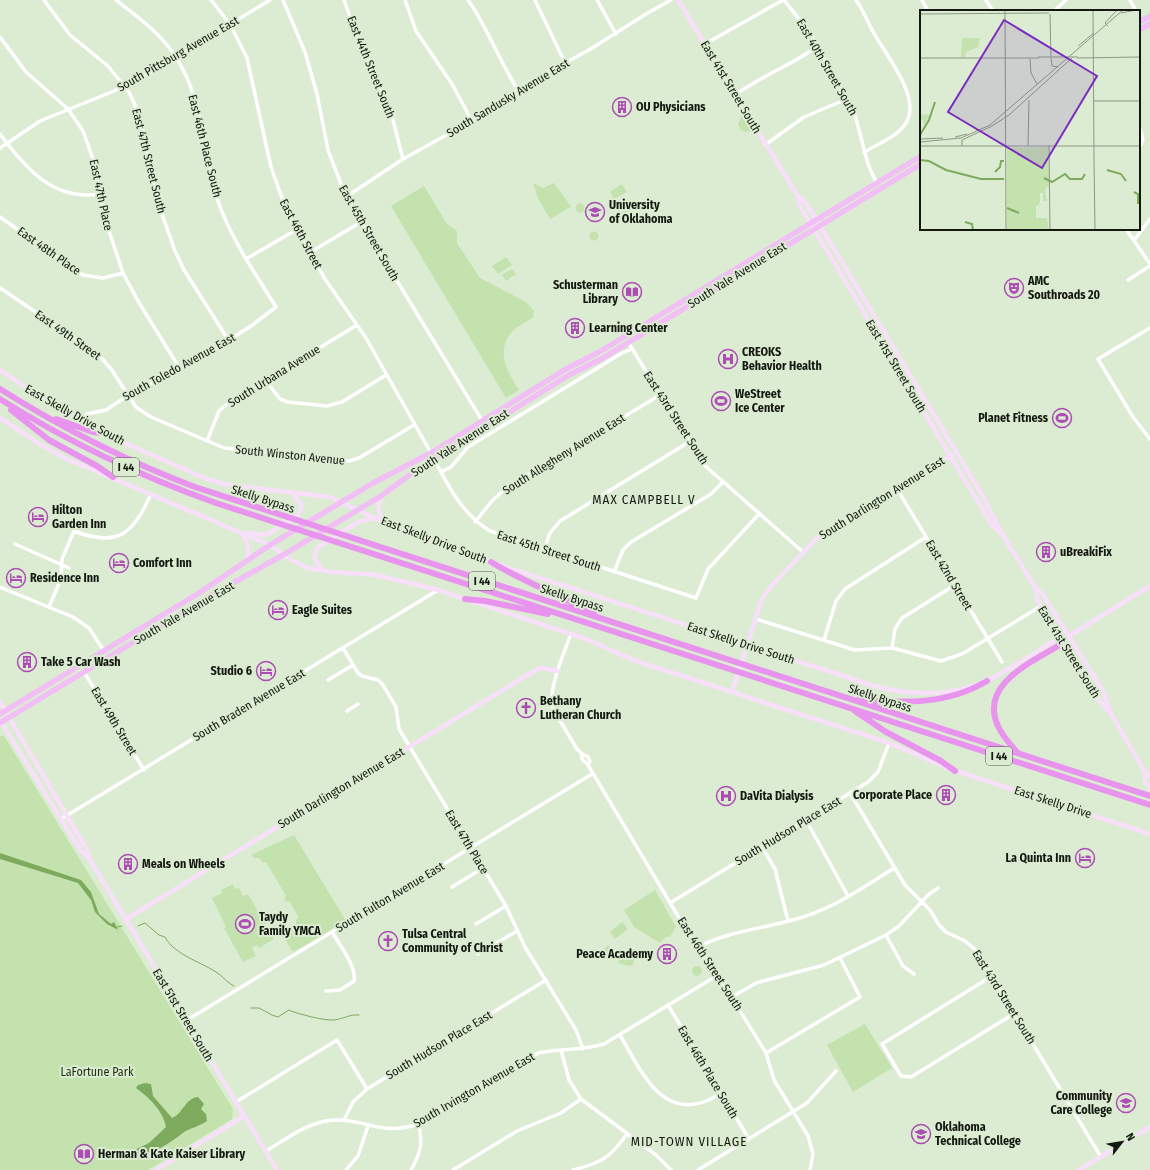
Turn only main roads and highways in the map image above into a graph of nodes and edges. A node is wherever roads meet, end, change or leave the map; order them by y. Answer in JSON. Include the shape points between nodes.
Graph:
{"nodes":[{"id":1,"x":678,"y":0,"type":"edge"},
{"id":2,"x":1150,"y":16,"type":"edge"},
{"id":3,"x":1140,"y":20,"type":"edge"},
{"id":4,"x":920,"y":157,"type":"edge"},
{"id":5,"x":920,"y":165,"type":"edge"},
{"id":6,"x":797,"y":195,"type":"junction"},
{"id":7,"x":816,"y":219,"type":"junction"},
{"id":8,"x":809,"y":223,"type":"junction"},
{"id":9,"x":819,"y":225,"type":"junction"},
{"id":10,"x":813,"y":229,"type":"junction"},
{"id":11,"x":733,"y":271,"type":"junction"},
{"id":12,"x":728,"y":281,"type":"junction"},
{"id":13,"x":877,"y":320,"type":"junction"},
{"id":14,"x":869,"y":322,"type":"junction"},
{"id":15,"x":872,"y":327,"type":"junction"},
{"id":16,"x":625,"y":336,"type":"junction"},
{"id":17,"x":628,"y":342,"type":"junction"},
{"id":18,"x":0,"y":370,"type":"edge"},
{"id":19,"x":0,"y":389,"type":"edge"},
{"id":20,"x":525,"y":394,"type":"junction"},
{"id":21,"x":922,"y":396,"type":"junction"},
{"id":22,"x":0,"y":400,"type":"edge"},
{"id":23,"x":529,"y":400,"type":"junction"},
{"id":24,"x":916,"y":400,"type":"junction"},
{"id":25,"x":43,"y":415,"type":"junction"},
{"id":26,"x":0,"y":418,"type":"edge"},
{"id":27,"x":102,"y":433,"type":"junction"},
{"id":28,"x":956,"y":452,"type":"junction"},
{"id":29,"x":431,"y":453,"type":"junction"},
{"id":30,"x":951,"y":456,"type":"junction"},
{"id":31,"x":434,"y":459,"type":"junction"},
{"id":32,"x":113,"y":477,"type":"junction"},
{"id":33,"x":291,"y":492,"type":"junction"},
{"id":34,"x":380,"y":496,"type":"junction"},
{"id":35,"x":342,"y":502,"type":"junction"},
{"id":36,"x":358,"y":509,"type":"junction"},
{"id":37,"x":376,"y":518,"type":"junction"},
{"id":38,"x":383,"y":522,"type":"junction"},
{"id":39,"x":241,"y":533,"type":"junction"},
{"id":40,"x":1002,"y":534,"type":"junction"},
{"id":41,"x":270,"y":545,"type":"junction"},
{"id":42,"x":283,"y":555,"type":"junction"},
{"id":43,"x":247,"y":560,"type":"junction"},
{"id":44,"x":491,"y":562,"type":"junction"},
{"id":45,"x":322,"y":570,"type":"junction"},
{"id":46,"x":210,"y":586,"type":"junction"},
{"id":47,"x":1150,"y":586,"type":"edge"},
{"id":48,"x":1035,"y":587,"type":"junction"},
{"id":49,"x":199,"y":593,"type":"junction"},
{"id":50,"x":214,"y":593,"type":"junction"},
{"id":51,"x":465,"y":599,"type":"junction"},
{"id":52,"x":203,"y":600,"type":"junction"},
{"id":53,"x":570,"y":618,"type":"junction"},
{"id":54,"x":604,"y":620,"type":"junction"},
{"id":55,"x":147,"y":625,"type":"junction"},
{"id":56,"x":151,"y":631,"type":"junction"},
{"id":57,"x":1069,"y":636,"type":"junction"},
{"id":58,"x":1061,"y":641,"type":"junction"},
{"id":59,"x":747,"y":645,"type":"junction"},
{"id":60,"x":80,"y":665,"type":"junction"},
{"id":61,"x":558,"y":671,"type":"road end"},
{"id":62,"x":84,"y":672,"type":"junction"},
{"id":63,"x":987,"y":681,"type":"junction"},
{"id":64,"x":732,"y":692,"type":"junction"},
{"id":65,"x":849,"y":699,"type":"junction"},
{"id":66,"x":0,"y":702,"type":"edge"},
{"id":67,"x":849,"y":707,"type":"junction"},
{"id":68,"x":3,"y":712,"type":"edge"},
{"id":69,"x":1110,"y":712,"type":"junction"},
{"id":70,"x":9,"y":717,"type":"junction"},
{"id":71,"x":0,"y":722,"type":"edge"},
{"id":72,"x":1018,"y":753,"type":"junction"},
{"id":73,"x":956,"y":771,"type":"junction"},
{"id":74,"x":1147,"y":771,"type":"edge"},
{"id":75,"x":1150,"y":776,"type":"edge"},
{"id":76,"x":1150,"y":789,"type":"edge"},
{"id":77,"x":1150,"y":796,"type":"edge"},
{"id":78,"x":1150,"y":804,"type":"edge"},
{"id":79,"x":1150,"y":834,"type":"edge"},
{"id":80,"x":90,"y":860,"type":"junction"},
{"id":81,"x":126,"y":919,"type":"junction"},
{"id":82,"x":244,"y":1116,"type":"junction"},
{"id":83,"x":1150,"y":1127,"type":"edge"},
{"id":84,"x":156,"y":1170,"type":"edge"},
{"id":85,"x":277,"y":1170,"type":"edge"},
{"id":86,"x":1079,"y":1170,"type":"edge"}],
"edges":[{"from":1,"to":6,"type":"main road","name":"East 41st Street South"},
{"from":2,"to":3,"type":"main road"},
{"from":4,"to":7,"type":"main road","name":"South Yale Avenue East"},
{"from":5,"to":9,"type":"main road","name":"South Yale Avenue East"},
{"from":6,"to":7,"type":"main road","name":"East 41st Street South"},
{"from":6,"to":8,"type":"main road","name":"East 41st Street South"},
{"from":7,"to":8,"type":"main road","name":"South Yale Avenue East"},
{"from":7,"to":9,"type":"main road","name":"East 41st Street South"},
{"from":8,"to":10,"type":"main road","name":"East 41st Street South"},
{"from":8,"to":11,"type":"main road","name":"South Yale Avenue East"},
{"from":9,"to":10,"type":"main road","name":"South Yale Avenue East"},
{"from":9,"to":13,"type":"main road","name":"East 41st Street South"},
{"from":10,"to":12,"type":"main road","name":"South Yale Avenue East"},
{"from":10,"to":14,"type":"main road","name":"East 41st Street South"},
{"from":11,"to":12,"type":"main road"},
{"from":11,"to":16,"type":"main road","name":"South Yale Avenue East"},
{"from":12,"to":17,"type":"main road","name":"South Yale Avenue East"},
{"from":13,"to":14,"type":"main road"},
{"from":13,"to":15,"type":"main road"},
{"from":13,"to":21,"type":"main road","name":"East 41st Street South"},
{"from":14,"to":15,"type":"main road","name":"East 41st Street South"},
{"from":15,"to":24,"type":"main road","name":"East 41st Street South"},
{"from":16,"to":17,"type":"main road"},
{"from":16,"to":20,"type":"main road","name":"South Yale Avenue East"},
{"from":17,"to":23,"type":"main road","name":"South Yale Avenue East"},
{"from":18,"to":27,"type":"main road","name":"East Skelly Drive South"},
{"from":19,"to":25,"type":"highway","name":"Skelly Bypass","number":"I 44"},
{"from":20,"to":23,"type":"main road"},
{"from":20,"to":29,"type":"main road","name":"South Yale Avenue East"},
{"from":21,"to":24,"type":"main road"},
{"from":21,"to":28,"type":"main road","name":"East 41st Street South"},
{"from":22,"to":32,"type":"highway","via":[[49,440]]},
{"from":22,"to":53,"type":"highway","name":"Skelly Bypass","number":"I 44","via":[[53,431],[129,468],[191,494]]},
{"from":23,"to":31,"type":"main road","name":"South Yale Avenue East"},
{"from":24,"to":30,"type":"main road","name":"East 41st Street South"},
{"from":25,"to":27,"type":"highway"},
{"from":25,"to":54,"type":"highway","name":"Skelly Bypass","number":"I 44","via":[[96,444],[195,487]]},
{"from":26,"to":32,"type":"main road","via":[[67,459]]},
{"from":27,"to":33,"type":"main road","name":"East Skelly Drive South","via":[[216,482]]},
{"from":28,"to":30,"type":"main road","name":"South Darlington Avenue East"},
{"from":28,"to":40,"type":"main road","name":"East 41st Street South"},
{"from":29,"to":31,"type":"main road"},
{"from":29,"to":35,"type":"main road","name":"South Yale Avenue East"},
{"from":30,"to":40,"type":"main road","name":"East 41st Street South","via":[[992,525]]},
{"from":30,"to":59,"type":"main road","name":"South Darlington Avenue East","via":[[823,533],[767,590]]},
{"from":31,"to":34,"type":"main road","name":"South Yale Avenue East"},
{"from":32,"to":39,"type":"main road"},
{"from":33,"to":35,"type":"main road","name":"East Skelly Drive South","via":[[323,496]]},
{"from":33,"to":39,"type":"main road","via":[[301,504],[297,516],[266,535]]},
{"from":34,"to":36,"type":"main road","name":"South Yale Avenue East"},
{"from":34,"to":38,"type":"main road","via":[[378,510]]},
{"from":35,"to":36,"type":"main road","name":"East Skelly Drive South"},
{"from":35,"to":41,"type":"main road","name":"South Yale Avenue East"},
{"from":36,"to":37,"type":"main road","name":"East Skelly Drive South"},
{"from":36,"to":42,"type":"main road","name":"South Yale Avenue East"},
{"from":37,"to":38,"type":"main road","name":"East Skelly Drive South"},
{"from":37,"to":45,"type":"main road","via":[[358,522],[317,548],[314,558]]},
{"from":38,"to":44,"type":"main road","name":"East Skelly Drive South"},
{"from":39,"to":41,"type":"main road"},
{"from":39,"to":43,"type":"main road","via":[[248,546]]},
{"from":40,"to":48,"type":"main road","name":"East 41st Street South"},
{"from":41,"to":42,"type":"main road"},
{"from":41,"to":43,"type":"main road","name":"South Yale Avenue East"},
{"from":42,"to":45,"type":"main road","via":[[302,565]]},
{"from":42,"to":50,"type":"main road","name":"South Yale Avenue East","via":[[240,581]]},
{"from":43,"to":46,"type":"main road","name":"South Yale Avenue East"},
{"from":44,"to":54,"type":"highway"},
{"from":44,"to":59,"type":"main road","name":"East Skelly Drive South"},
{"from":45,"to":51,"type":"main road","via":[[376,574]]},
{"from":46,"to":49,"type":"main road","name":"South Yale Avenue East"},
{"from":46,"to":50,"type":"main road"},
{"from":47,"to":57,"type":"main road","name":"East Skelly Drive South"},
{"from":48,"to":57,"type":"main road","name":"East 41st Street South","via":[[1043,595]]},
{"from":48,"to":58,"type":"main road","name":"East 41st Street South","via":[[1037,599]]},
{"from":49,"to":52,"type":"main road"},
{"from":49,"to":55,"type":"main road","name":"South Yale Avenue East"},
{"from":50,"to":52,"type":"main road","name":"South Yale Avenue East"},
{"from":51,"to":53,"type":"highway"},
{"from":51,"to":64,"type":"main road","via":[[571,634],[632,660]]},
{"from":52,"to":56,"type":"main road","name":"South Yale Avenue East"},
{"from":53,"to":67,"type":"highway","name":"Skelly Bypass","number":"I 44"},
{"from":54,"to":65,"type":"highway","name":"Skelly Bypass","number":"I 44"},
{"from":55,"to":56,"type":"main road"},
{"from":55,"to":60,"type":"main road","name":"South Yale Avenue East"},
{"from":56,"to":62,"type":"main road","name":"South Yale Avenue East"},
{"from":57,"to":58,"type":"main road","name":"East Skelly Drive South"},
{"from":57,"to":69,"type":"main road","name":"East 41st Street South","via":[[1103,692]]},
{"from":58,"to":63,"type":"main road","name":"East Skelly Drive South","via":[[1054,641]]},
{"from":58,"to":69,"type":"main road","name":"East 41st Street South","via":[[1095,696]]},
{"from":58,"to":72,"type":"highway","via":[[1058,646],[1013,674],[1003,684],[997,696],[994,708],[998,727]]},
{"from":59,"to":63,"type":"main road","name":"East Skelly Drive South","via":[[884,689],[901,692],[936,693]]},
{"from":59,"to":64,"type":"main road","name":"South Darlington Avenue East"},
{"from":60,"to":62,"type":"main road"},
{"from":60,"to":68,"type":"main road","name":"South Yale Avenue East"},
{"from":61,"to":81,"type":"main road","name":"South Darlington Avenue East","via":[[548,668],[535,670]]},
{"from":62,"to":70,"type":"main road","name":"South Yale Avenue East"},
{"from":63,"to":65,"type":"highway","via":[[961,693],[924,702]]},
{"from":64,"to":73,"type":"main road","via":[[889,743]]},
{"from":65,"to":72,"type":"highway","name":"Skelly Bypass","number":"I 44"},
{"from":66,"to":68,"type":"main road","name":"East 51st Street South"},
{"from":67,"to":73,"type":"highway","via":[[886,732]]},
{"from":67,"to":78,"type":"highway","name":"Skelly Bypass","number":"I 44"},
{"from":68,"to":70,"type":"main road","name":"East 51st Street South"},
{"from":69,"to":74,"type":"main road","name":"East 41st Street South"},
{"from":70,"to":71,"type":"main road","name":"South Yale Avenue East"},
{"from":70,"to":80,"type":"main road","name":"East 51st Street South","via":[[86,848]]},
{"from":71,"to":80,"type":"main road","name":"East 51st Street South","via":[[81,851]]},
{"from":72,"to":77,"type":"highway","name":"Skelly Bypass","number":"I 44"},
{"from":73,"to":79,"type":"main road","name":"East Skelly Drive"},
{"from":74,"to":75,"type":"main road","name":"East 41st Street South"},
{"from":74,"to":76,"type":"main road","name":"East 41st Street South","via":[[1146,781]]},
{"from":80,"to":81,"type":"main road","name":"East 51st Street South"},
{"from":81,"to":82,"type":"main road","name":"East 51st Street South"},
{"from":82,"to":84,"type":"main road"},
{"from":82,"to":85,"type":"main road","name":"East 51st Street South"},
{"from":83,"to":86,"type":"main road"}]}
